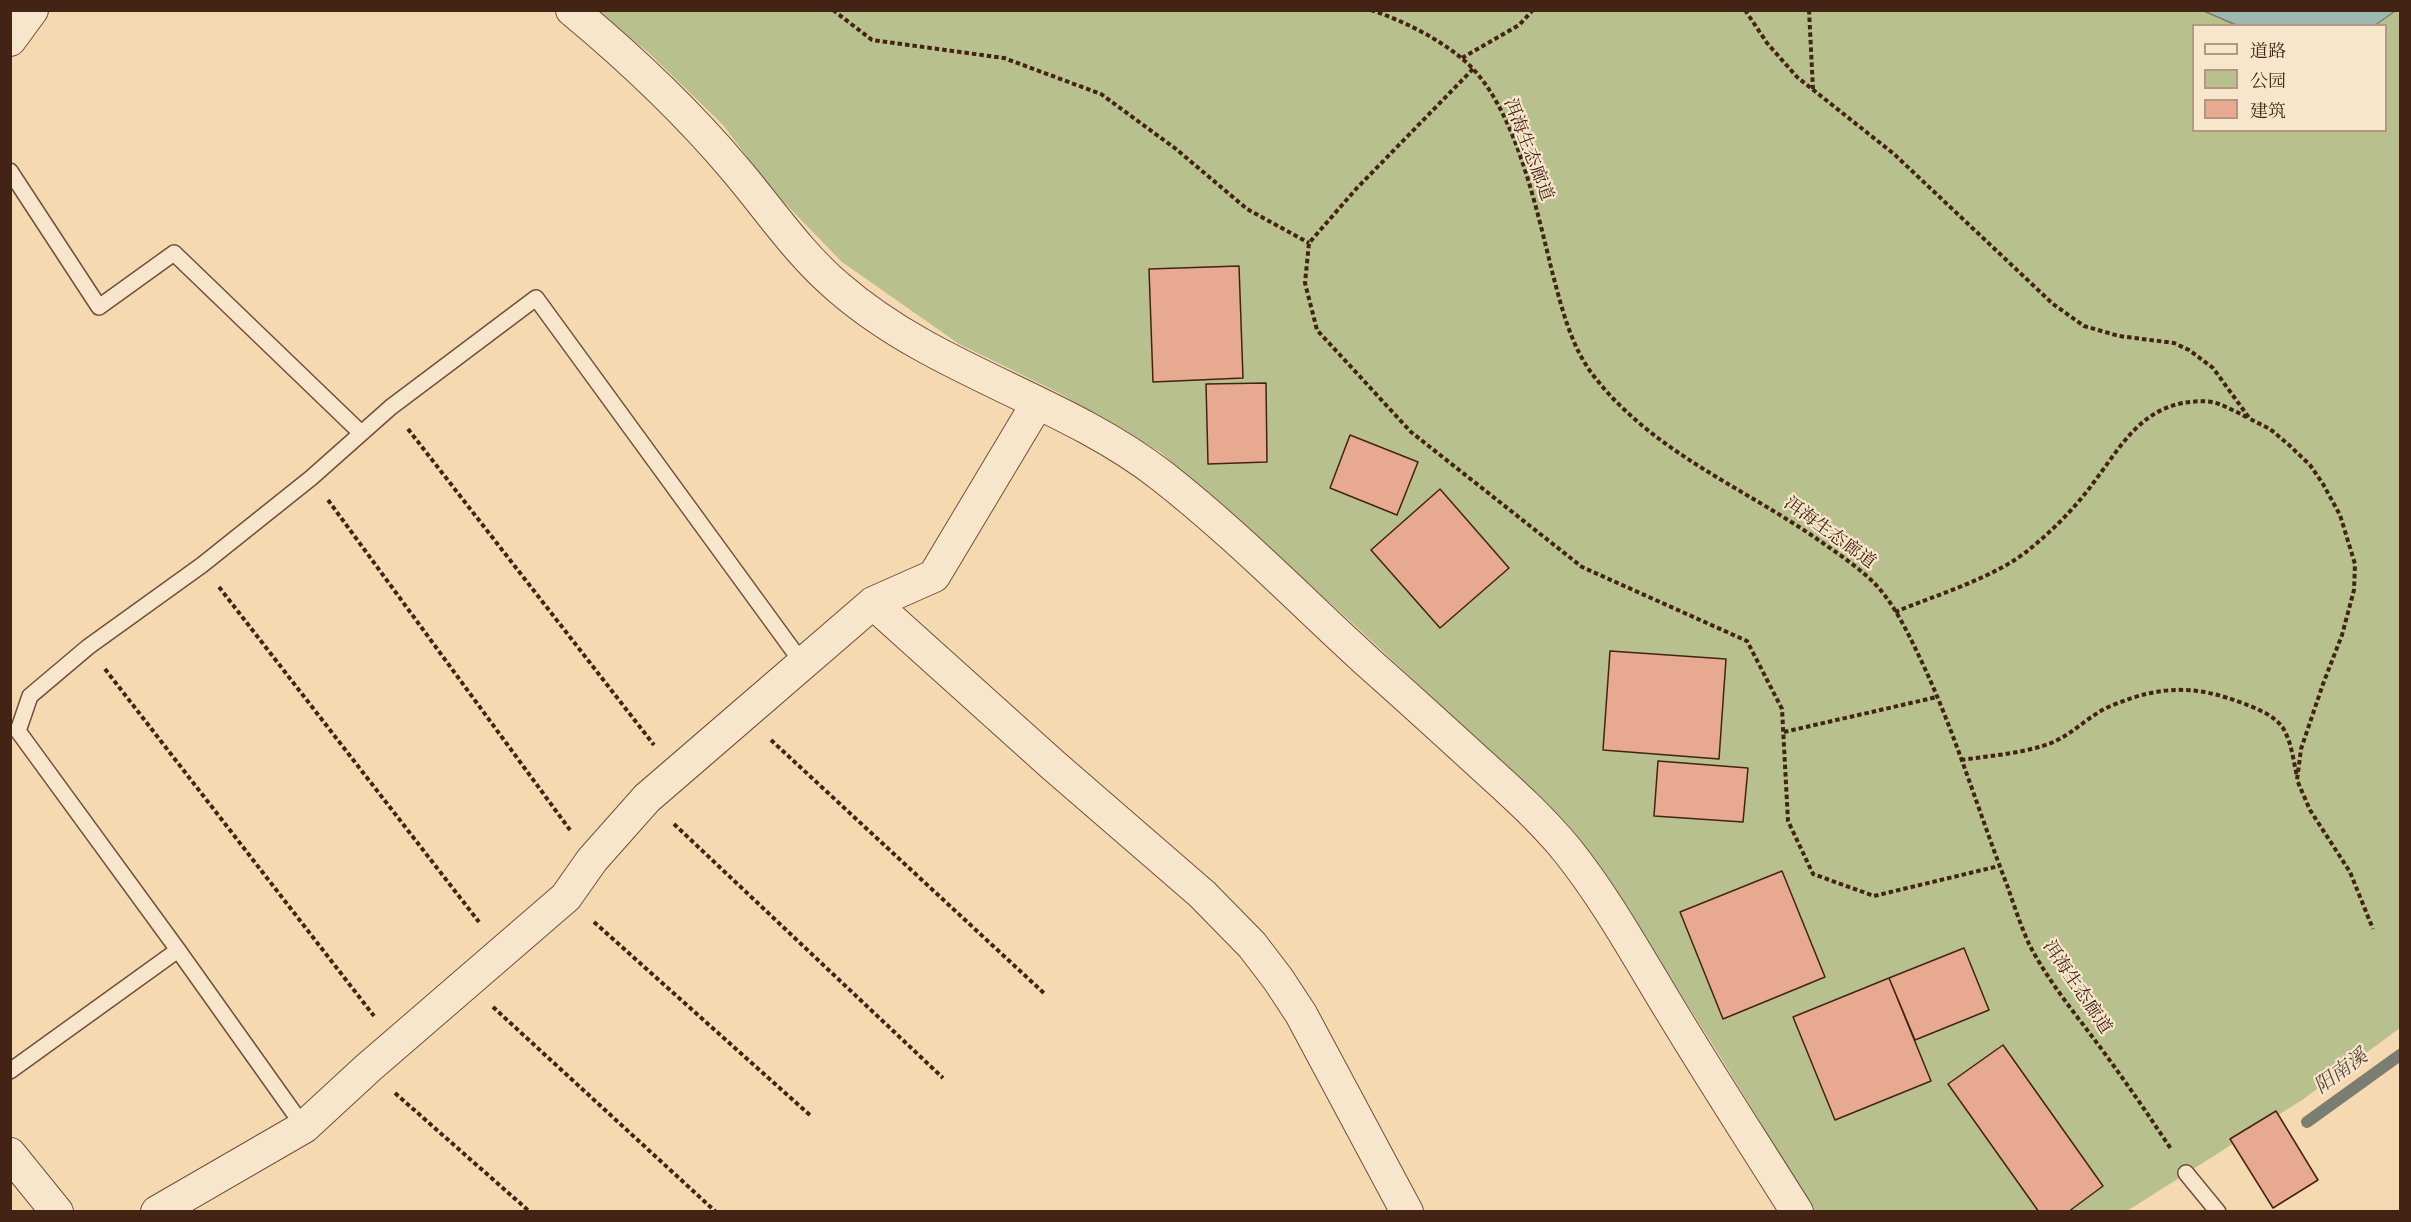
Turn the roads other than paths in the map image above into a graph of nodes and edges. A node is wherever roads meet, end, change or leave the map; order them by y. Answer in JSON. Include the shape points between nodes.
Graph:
{"nodes":[{"id":1,"x":32,"y":10,"type":"edge"},
{"id":2,"x":572,"y":10,"type":"edge"},
{"id":3,"x":10,"y":40,"type":"edge"},
{"id":4,"x":10,"y":171,"type":"edge"},
{"id":5,"x":1037,"y":404,"type":"junction"},
{"id":6,"x":362,"y":433,"type":"junction"},
{"id":7,"x":873,"y":603,"type":"junction"},
{"id":8,"x":803,"y":664,"type":"junction"},
{"id":9,"x":178,"y":950,"type":"junction"},
{"id":10,"x":10,"y":1071,"type":"edge"},
{"id":11,"x":304,"y":1127,"type":"junction"},
{"id":12,"x":10,"y":1154,"type":"edge"},
{"id":13,"x":2186,"y":1173,"type":"road end"},
{"id":14,"x":57,"y":1212,"type":"edge"},
{"id":15,"x":157,"y":1212,"type":"edge"},
{"id":16,"x":1407,"y":1212,"type":"edge"},
{"id":17,"x":1797,"y":1212,"type":"edge"},
{"id":18,"x":2218,"y":1212,"type":"edge"}],
"edges":[{"from":1,"to":3,"type":"street"},
{"from":2,"to":5,"type":"street","via":[[681,108],[800,250],[839,288],[919,343]]},
{"from":4,"to":6,"type":"lane","via":[[99,307],[174,253]]},
{"from":5,"to":7,"type":"street","via":[[934,576]]},
{"from":5,"to":17,"type":"street","via":[[1091,429],[1162,476],[1221,525],[1534,812],[1610,909]]},
{"from":6,"to":8,"type":"lane","via":[[536,298]]},
{"from":6,"to":9,"type":"lane","via":[[202,565],[88,647],[30,696],[18,731]]},
{"from":7,"to":8,"type":"street"},
{"from":7,"to":16,"type":"street","via":[[1203,894],[1252,945],[1301,1014]]},
{"from":8,"to":11,"type":"street","via":[[647,798],[592,860],[566,897]]},
{"from":9,"to":10,"type":"lane"},
{"from":9,"to":11,"type":"lane"},
{"from":11,"to":15,"type":"street"},
{"from":12,"to":14,"type":"street"},
{"from":13,"to":18,"type":"lane"}]}
